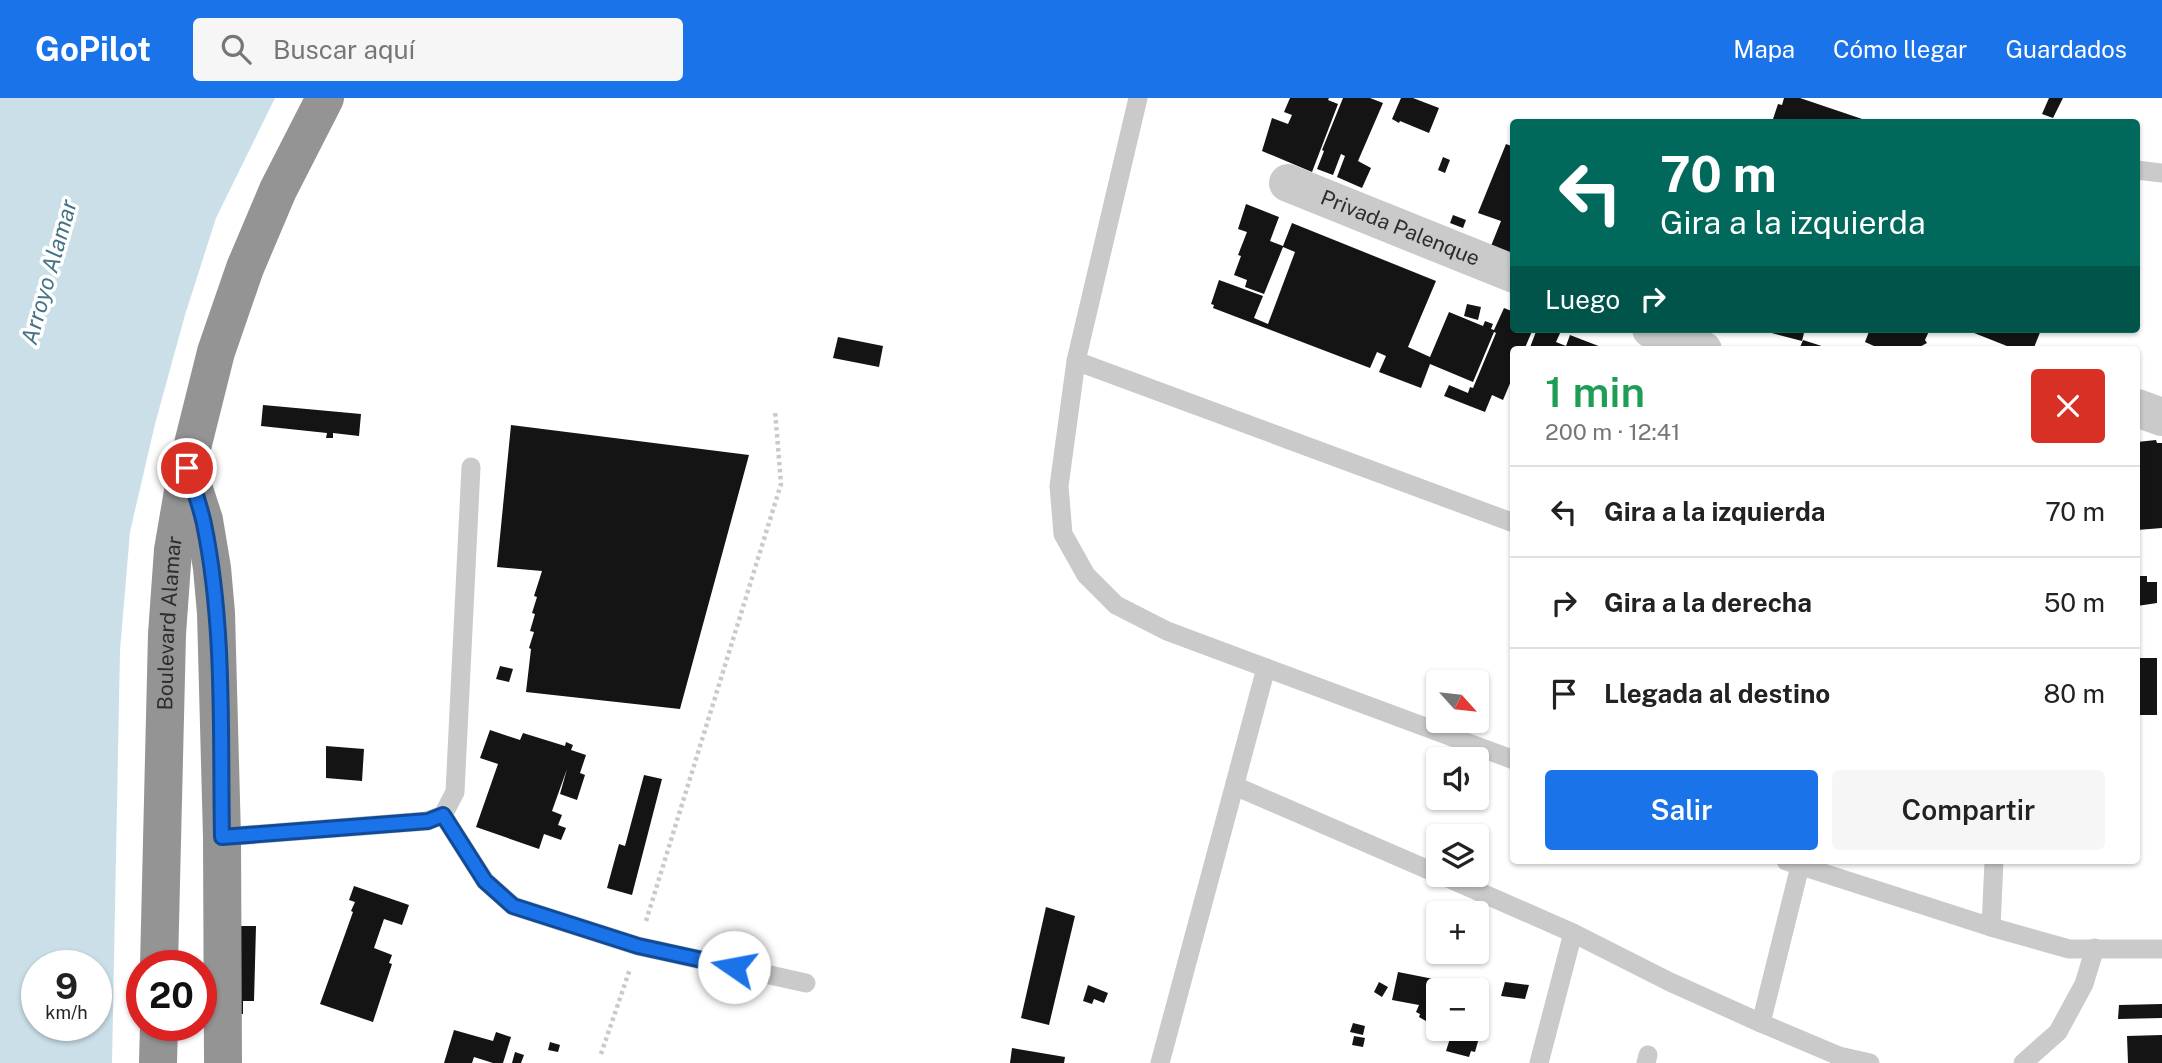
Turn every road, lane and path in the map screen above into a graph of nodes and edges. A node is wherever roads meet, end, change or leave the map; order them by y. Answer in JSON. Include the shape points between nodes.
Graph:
{"nodes":[{"id":1,"x":325,"y":98,"type":"edge"},
{"id":2,"x":1138,"y":98,"type":"edge"},
{"id":3,"x":2140,"y":170,"type":"edge"},
{"id":4,"x":2162,"y":173,"type":"edge"},
{"id":5,"x":1288,"y":183,"type":"dead end"},
{"id":6,"x":1510,"y":272,"type":"edge"},
{"id":7,"x":1661,"y":333,"type":"edge"},
{"id":8,"x":1693,"y":346,"type":"edge"},
{"id":9,"x":1076,"y":362,"type":"junction"},
{"id":10,"x":2140,"y":409,"type":"edge"},
{"id":11,"x":775,"y":410,"type":"dead end"},
{"id":12,"x":2162,"y":417,"type":"edge"},
{"id":13,"x":471,"y":467,"type":"dead end"},
{"id":14,"x":187,"y":468,"type":"junction"},
{"id":15,"x":1510,"y":522,"type":"edge"},
{"id":16,"x":1266,"y":668,"type":"junction"},
{"id":17,"x":1510,"y":759,"type":"edge"},
{"id":18,"x":1235,"y":786,"type":"junction"},
{"id":19,"x":443,"y":815,"type":"junction"},
{"id":20,"x":222,"y":837,"type":"junction"},
{"id":21,"x":1793,"y":864,"type":"edge"},
{"id":22,"x":1994,"y":864,"type":"edge"},
{"id":23,"x":1426,"y":868,"type":"edge"},
{"id":24,"x":1469,"y":887,"type":"edge"},
{"id":25,"x":1992,"y":927,"type":"junction"},
{"id":26,"x":1573,"y":933,"type":"junction"},
{"id":27,"x":638,"y":946,"type":"junction"},
{"id":28,"x":2095,"y":948,"type":"junction"},
{"id":29,"x":2162,"y":949,"type":"edge"},
{"id":30,"x":159,"y":950,"type":"edge"},
{"id":31,"x":806,"y":983,"type":"dead end"},
{"id":32,"x":1761,"y":1023,"type":"junction"},
{"id":33,"x":159,"y":1041,"type":"edge"},
{"id":34,"x":601,"y":1054,"type":"dead end"},
{"id":35,"x":158,"y":1063,"type":"edge"},
{"id":36,"x":223,"y":1063,"type":"edge"},
{"id":37,"x":1160,"y":1063,"type":"edge"},
{"id":38,"x":1539,"y":1063,"type":"edge"},
{"id":39,"x":1870,"y":1063,"type":"edge"},
{"id":40,"x":2024,"y":1063,"type":"edge"}],
"edges":[{"from":1,"to":14,"type":"highway","name":"Boulevard Alamar","via":[[245,268],[216,352]]},
{"from":2,"to":9,"type":"lane"},
{"from":3,"to":4,"type":"lane"},
{"from":5,"to":6,"type":"street","name":"Privada Palenque"},
{"from":7,"to":8,"type":"street"},
{"from":9,"to":15,"type":"lane"},
{"from":9,"to":16,"type":"lane","via":[[1059,486],[1063,534],[1086,575],[1116,605],[1167,631]]},
{"from":10,"to":12,"type":"street"},
{"from":11,"to":27,"type":"path","via":[[781,484]]},
{"from":13,"to":19,"type":"lane","via":[[454,792]]},
{"from":14,"to":20,"type":"highway","via":[[204,520],[212,568]]},
{"from":14,"to":30,"type":"highway","name":"Boulevard Alamar","via":[[173,550],[167,634]]},
{"from":16,"to":17,"type":"lane"},
{"from":16,"to":18,"type":"lane"},
{"from":18,"to":23,"type":"lane"},
{"from":18,"to":37,"type":"lane"},
{"from":19,"to":20,"type":"lane","via":[[428,821]]},
{"from":19,"to":27,"type":"lane","via":[[485,881],[513,906]]},
{"from":20,"to":36,"type":"highway"},
{"from":21,"to":25,"type":"lane"},
{"from":21,"to":32,"type":"lane"},
{"from":22,"to":25,"type":"lane"},
{"from":24,"to":26,"type":"lane"},
{"from":25,"to":28,"type":"lane","via":[[2069,949]]},
{"from":26,"to":32,"type":"lane"},
{"from":26,"to":38,"type":"lane"},
{"from":27,"to":31,"type":"lane"},
{"from":27,"to":34,"type":"path"},
{"from":28,"to":29,"type":"lane"},
{"from":28,"to":40,"type":"lane","via":[[2084,984],[2058,1032]]},
{"from":32,"to":39,"type":"lane","via":[[1839,1056]]},
{"from":33,"to":35,"type":"highway"}]}
